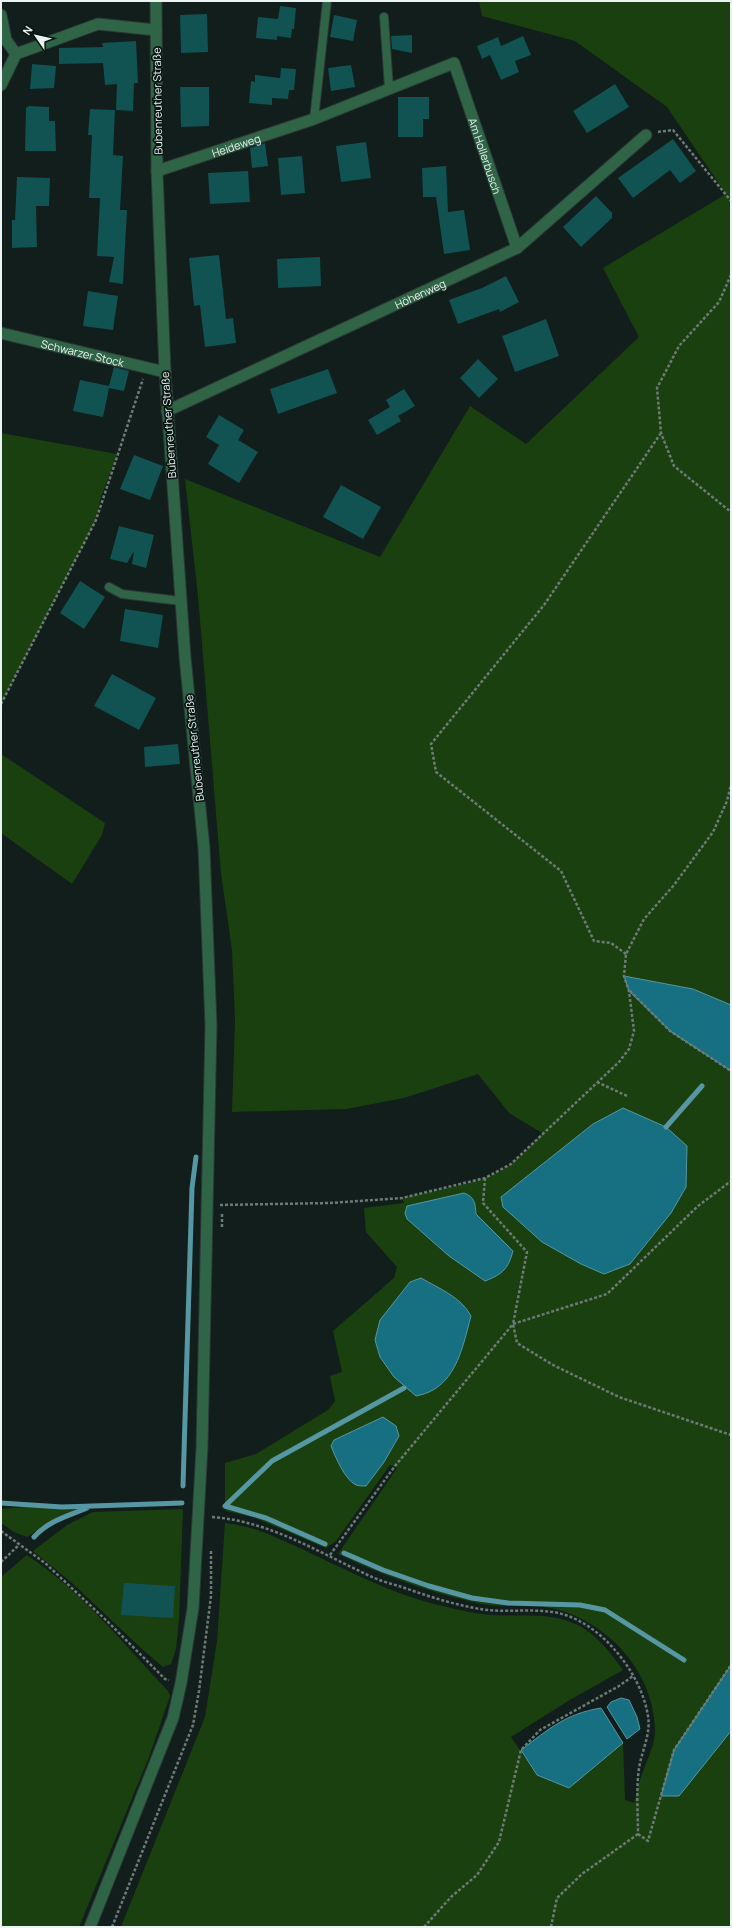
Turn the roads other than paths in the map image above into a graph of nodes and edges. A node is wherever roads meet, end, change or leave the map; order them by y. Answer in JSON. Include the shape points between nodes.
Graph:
{"nodes":[{"id":1,"x":156,"y":1,"type":"edge"},
{"id":2,"x":327,"y":1,"type":"edge"},
{"id":3,"x":1,"y":15,"type":"edge"},
{"id":4,"x":384,"y":17,"type":"dead end"},
{"id":5,"x":156,"y":30,"type":"junction"},
{"id":6,"x":16,"y":54,"type":"junction"},
{"id":7,"x":454,"y":62,"type":"joint"},
{"id":8,"x":1,"y":85,"type":"edge"},
{"id":9,"x":390,"y":88,"type":"junction"},
{"id":10,"x":314,"y":119,"type":"junction"},
{"id":11,"x":646,"y":134,"type":"road end"},
{"id":12,"x":157,"y":171,"type":"junction"},
{"id":13,"x":517,"y":248,"type":"junction"},
{"id":14,"x":1,"y":333,"type":"edge"},
{"id":15,"x":165,"y":372,"type":"junction"},
{"id":16,"x":167,"y":411,"type":"junction"},
{"id":17,"x":109,"y":587,"type":"dead end"},
{"id":18,"x":181,"y":601,"type":"junction"},
{"id":19,"x":90,"y":1927,"type":"edge"}],
"edges":[{"from":1,"to":5,"type":"street","name":"Bubenreuther Straße"},
{"from":2,"to":10,"type":"lane"},
{"from":3,"to":6,"type":"street","via":[[6,40]]},
{"from":4,"to":9,"type":"lane"},
{"from":5,"to":6,"type":"street","via":[[98,24]]},
{"from":5,"to":12,"type":"street","name":"Bubenreuther Straße"},
{"from":6,"to":8,"type":"street"},
{"from":7,"to":9,"type":"street","name":"Heideweg"},
{"from":7,"to":13,"type":"street","name":"Am Hollerbusch"},
{"from":9,"to":10,"type":"street","name":"Heideweg"},
{"from":10,"to":12,"type":"street","name":"Heideweg"},
{"from":11,"to":13,"type":"street","name":"Höhenweg"},
{"from":12,"to":15,"type":"street","name":"Bubenreuther Straße"},
{"from":13,"to":16,"type":"street","name":"Höhenweg"},
{"from":14,"to":15,"type":"street","name":"Schwarzer Stock"},
{"from":15,"to":16,"type":"street","name":"Bubenreuther Straße"},
{"from":16,"to":18,"type":"street","name":"Bubenreuther Straße"},
{"from":17,"to":18,"type":"lane","via":[[122,594]]},
{"from":18,"to":19,"type":"street","name":"Bubenreuther Straße","via":[[204,848],[211,1025],[202,1446],[193,1608],[173,1718]]}]}
